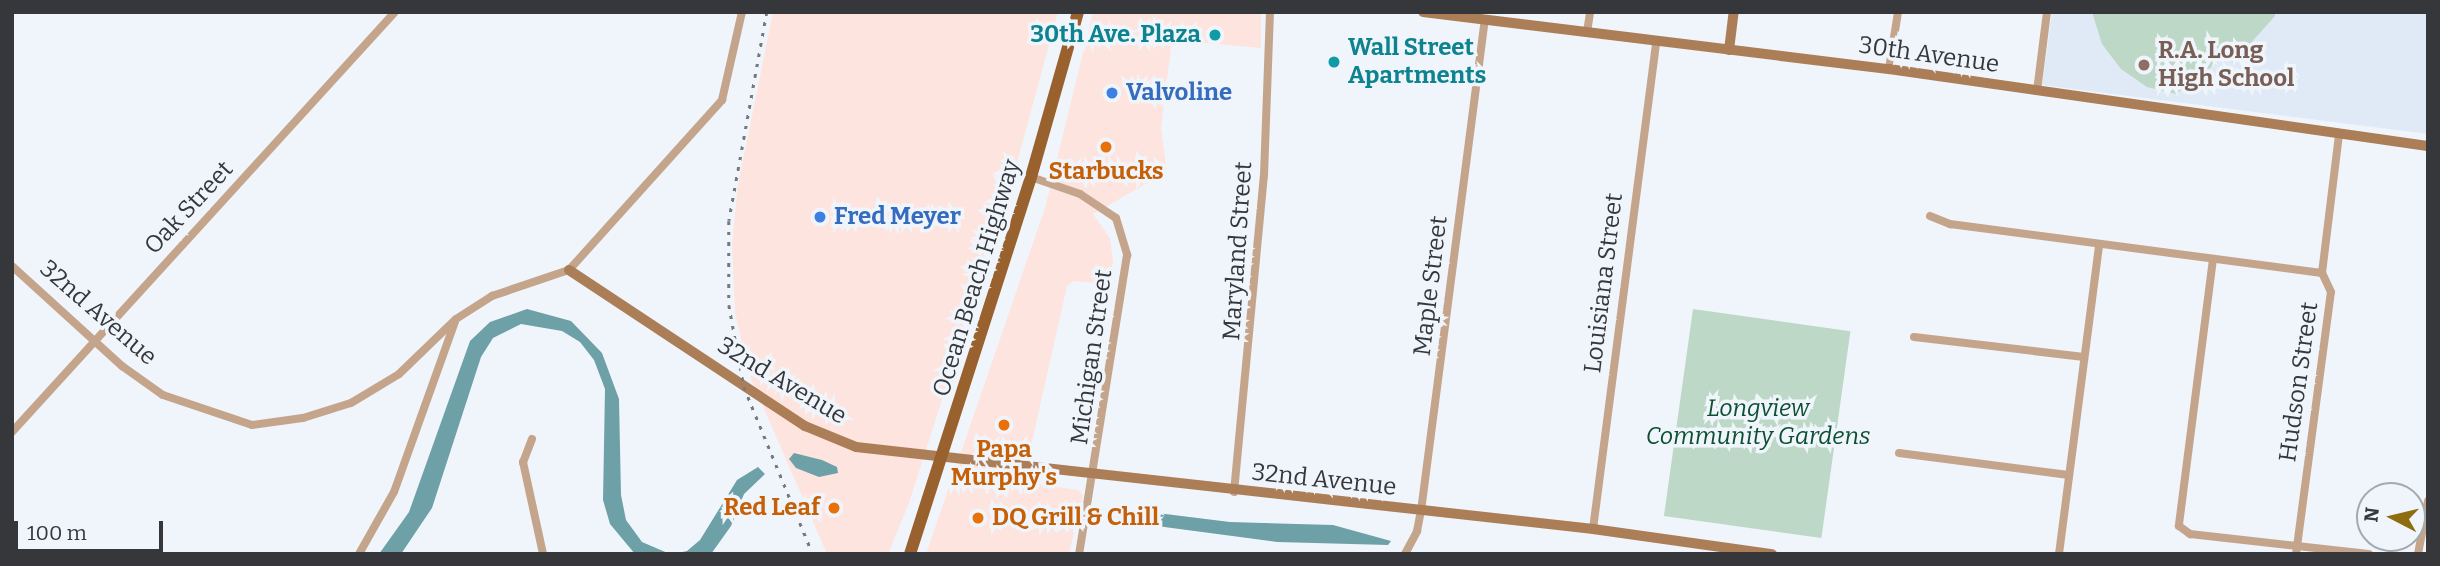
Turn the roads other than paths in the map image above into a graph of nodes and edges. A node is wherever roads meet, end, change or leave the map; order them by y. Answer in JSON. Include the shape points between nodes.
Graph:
{"nodes":[{"id":1,"x":395,"y":12,"type":"edge"},
{"id":2,"x":742,"y":12,"type":"edge"},
{"id":3,"x":1077,"y":12,"type":"edge"},
{"id":4,"x":1270,"y":12,"type":"edge"},
{"id":5,"x":1590,"y":12,"type":"edge"},
{"id":6,"x":1734,"y":12,"type":"edge"},
{"id":7,"x":1898,"y":12,"type":"edge"},
{"id":8,"x":2047,"y":12,"type":"edge"},
{"id":9,"x":1430,"y":13,"type":"edge"},
{"id":10,"x":1485,"y":19,"type":"junction"},
{"id":11,"x":1587,"y":32,"type":"junction"},
{"id":12,"x":1656,"y":42,"type":"junction"},
{"id":13,"x":1729,"y":50,"type":"junction"},
{"id":14,"x":1889,"y":69,"type":"junction"},
{"id":15,"x":2036,"y":92,"type":"junction"},
{"id":16,"x":2339,"y":135,"type":"junction"},
{"id":17,"x":2428,"y":146,"type":"edge"},
{"id":18,"x":1031,"y":177,"type":"junction"},
{"id":19,"x":1930,"y":216,"type":"dead end"},
{"id":20,"x":2099,"y":245,"type":"junction"},
{"id":21,"x":2213,"y":259,"type":"junction"},
{"id":22,"x":12,"y":266,"type":"edge"},
{"id":23,"x":569,"y":270,"type":"junction"},
{"id":24,"x":2322,"y":273,"type":"junction"},
{"id":25,"x":456,"y":319,"type":"junction"},
{"id":26,"x":1914,"y":337,"type":"dead end"},
{"id":27,"x":94,"y":339,"type":"junction"},
{"id":28,"x":2084,"y":358,"type":"junction"},
{"id":29,"x":12,"y":432,"type":"edge"},
{"id":30,"x":532,"y":439,"type":"dead end"},
{"id":31,"x":1899,"y":453,"type":"dead end"},
{"id":32,"x":943,"y":458,"type":"junction"},
{"id":33,"x":1094,"y":475,"type":"junction"},
{"id":34,"x":2069,"y":475,"type":"junction"},
{"id":35,"x":1234,"y":492,"type":"junction"},
{"id":36,"x":2428,"y":501,"type":"edge"},
{"id":37,"x":1421,"y":511,"type":"junction"},
{"id":38,"x":1593,"y":529,"type":"junction"},
{"id":39,"x":2296,"y":550,"type":"edge"},
{"id":40,"x":359,"y":554,"type":"edge"},
{"id":41,"x":543,"y":554,"type":"edge"},
{"id":42,"x":910,"y":554,"type":"edge"},
{"id":43,"x":1079,"y":554,"type":"edge"},
{"id":44,"x":1405,"y":554,"type":"edge"},
{"id":45,"x":1772,"y":554,"type":"edge"},
{"id":46,"x":2059,"y":554,"type":"edge"},
{"id":47,"x":2369,"y":554,"type":"edge"},
{"id":48,"x":2418,"y":554,"type":"edge"}],
"edges":[{"from":1,"to":27,"type":"street","name":"Oak Street"},
{"from":2,"to":23,"type":"street","via":[[722,100]]},
{"from":3,"to":18,"type":"main road","name":"Ocean Beach Highway"},
{"from":4,"to":35,"type":"street","name":"Maryland Street","via":[[1264,175]]},
{"from":5,"to":11,"type":"street"},
{"from":6,"to":13,"type":"street"},
{"from":7,"to":14,"type":"street"},
{"from":8,"to":15,"type":"street"},
{"from":9,"to":10,"type":"street","name":"30th Avenue"},
{"from":10,"to":11,"type":"street","name":"30th Avenue"},
{"from":10,"to":37,"type":"street","name":"Maple Street"},
{"from":11,"to":12,"type":"street","name":"30th Avenue"},
{"from":12,"to":13,"type":"street","name":"30th Avenue"},
{"from":12,"to":38,"type":"street","name":"Louisiana Street"},
{"from":13,"to":14,"type":"street","name":"30th Avenue"},
{"from":14,"to":15,"type":"street","name":"30th Avenue"},
{"from":15,"to":16,"type":"street","name":"30th Avenue"},
{"from":16,"to":17,"type":"street","name":"30th Avenue"},
{"from":16,"to":24,"type":"street","name":"Hudson Street"},
{"from":18,"to":32,"type":"main road","name":"Ocean Beach Highway"},
{"from":18,"to":33,"type":"street","name":"Michigan Street","via":[[1080,194],[1116,218],[1126,255]]},
{"from":19,"to":20,"type":"street","via":[[1950,224]]},
{"from":20,"to":21,"type":"street"},
{"from":20,"to":28,"type":"street"},
{"from":21,"to":24,"type":"street"},
{"from":21,"to":39,"type":"street","via":[[2179,520],[2182,530]]},
{"from":22,"to":27,"type":"street","name":"32nd Avenue"},
{"from":23,"to":25,"type":"street","name":"32nd Avenue","via":[[492,296]]},
{"from":23,"to":32,"type":"street","name":"32nd Avenue","via":[[805,426],[856,447]]},
{"from":24,"to":39,"type":"street","name":"Hudson Street","via":[[2331,292]]},
{"from":25,"to":27,"type":"street","name":"32nd Avenue","via":[[399,374],[351,403],[303,418],[252,425],[163,395]]},
{"from":25,"to":40,"type":"street","via":[[394,492]]},
{"from":26,"to":28,"type":"street"},
{"from":27,"to":29,"type":"street","name":"Oak Street"},
{"from":28,"to":34,"type":"street"},
{"from":30,"to":41,"type":"street","via":[[523,462]]},
{"from":31,"to":34,"type":"street"},
{"from":32,"to":33,"type":"street","name":"32nd Avenue"},
{"from":32,"to":42,"type":"main road","name":"Ocean Beach Highway"},
{"from":33,"to":35,"type":"street","name":"32nd Avenue"},
{"from":33,"to":43,"type":"street","name":"Michigan Street"},
{"from":34,"to":46,"type":"street"},
{"from":35,"to":37,"type":"street","name":"32nd Avenue"},
{"from":36,"to":48,"type":"street"},
{"from":37,"to":38,"type":"street","name":"32nd Avenue"},
{"from":37,"to":44,"type":"street","name":"Maple Street","via":[[1418,531]]},
{"from":38,"to":45,"type":"street","name":"32nd Avenue"},
{"from":39,"to":47,"type":"street"}]}
